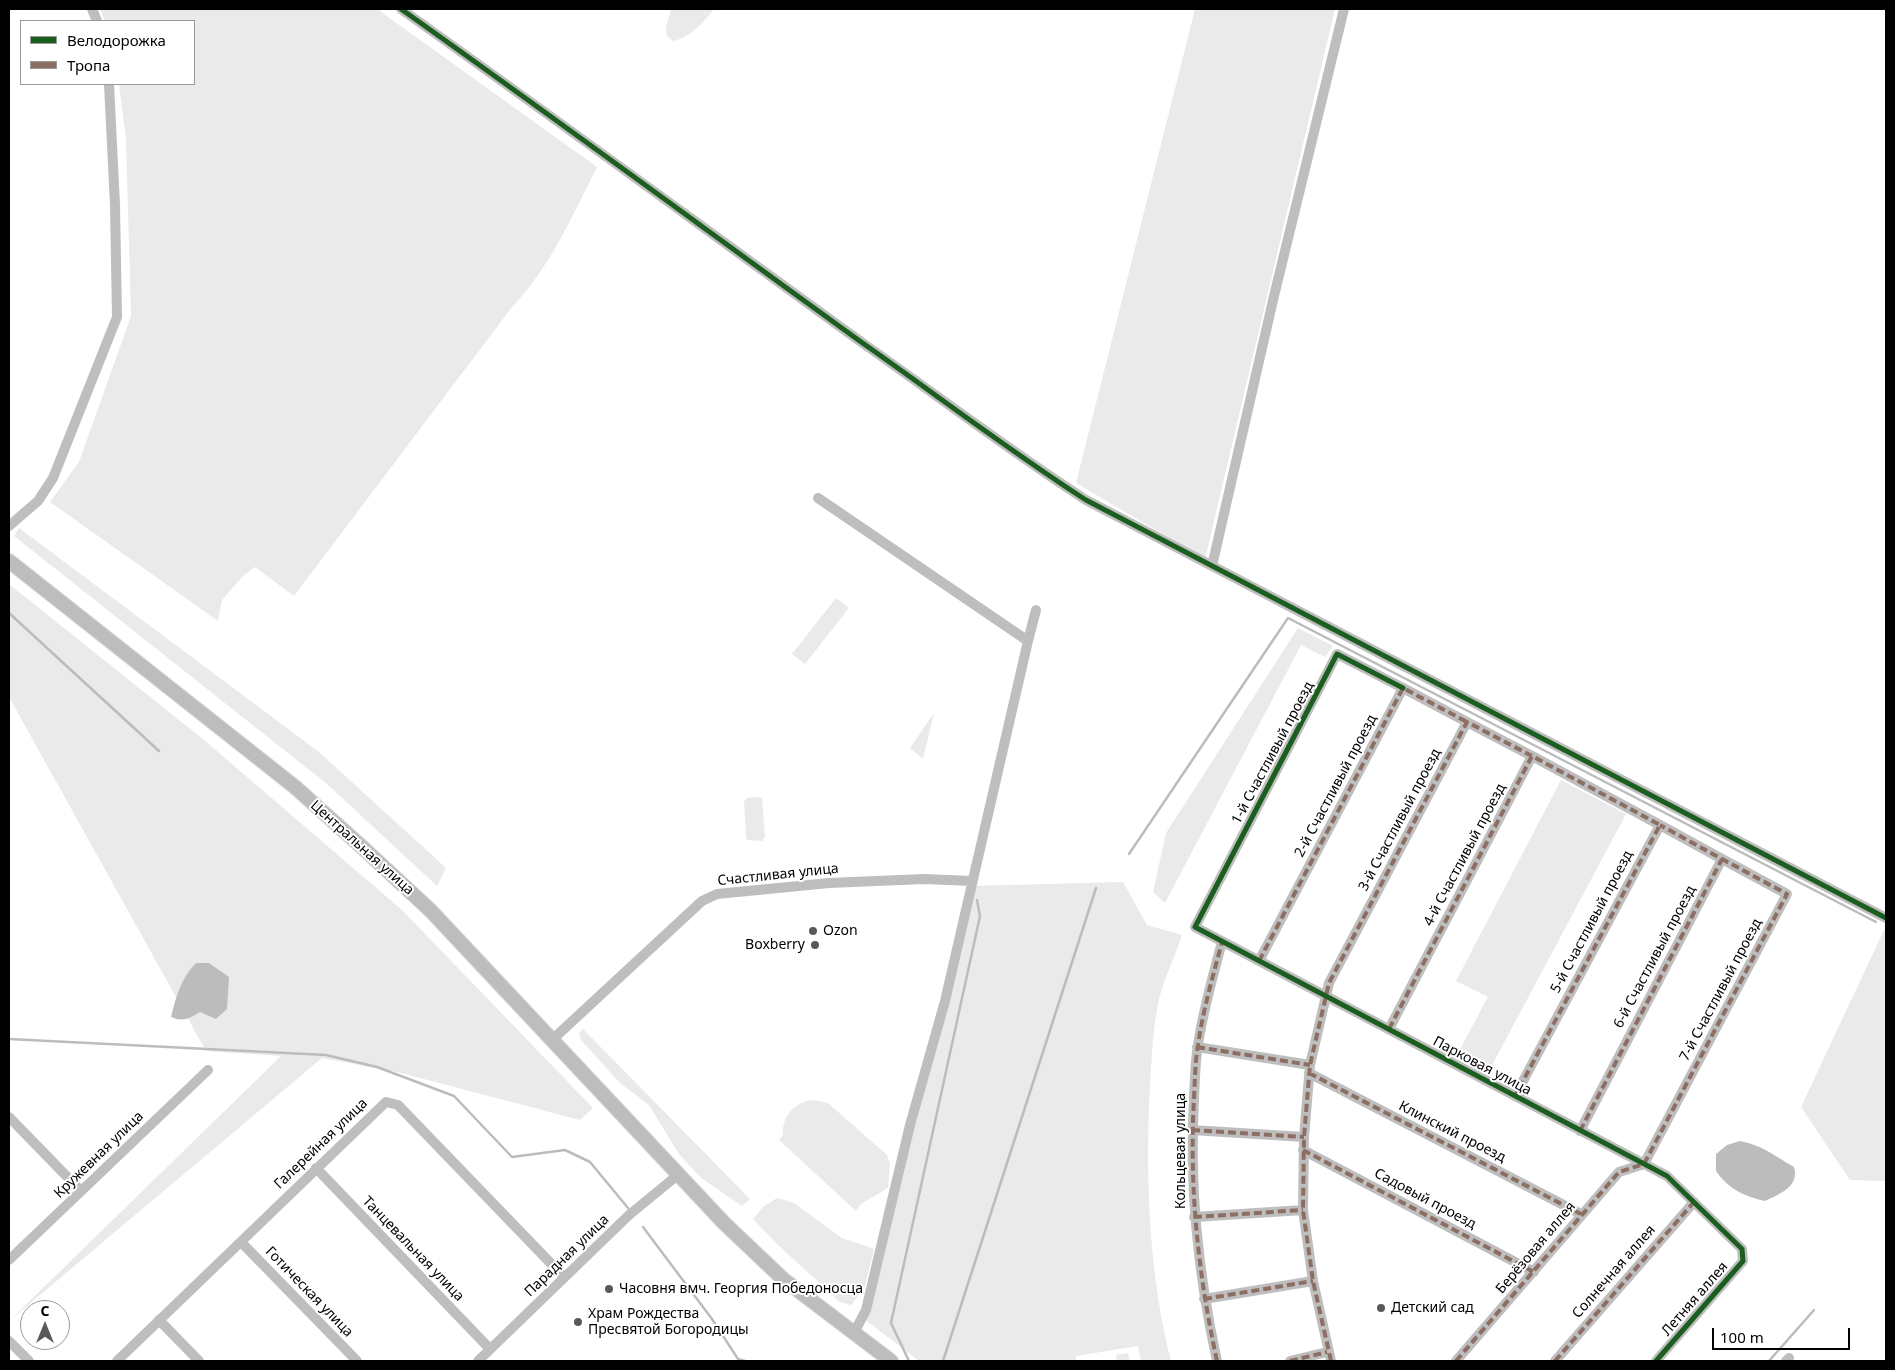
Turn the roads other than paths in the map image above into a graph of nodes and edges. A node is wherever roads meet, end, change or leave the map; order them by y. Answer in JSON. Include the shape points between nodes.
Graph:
{"nodes":[{"id":1,"x":401,"y":9,"type":"edge"},
{"id":2,"x":1344,"y":9,"type":"edge"},
{"id":3,"x":109,"y":85,"type":"edge"},
{"id":4,"x":818,"y":498,"type":"dead end"},
{"id":5,"x":9,"y":526,"type":"edge"},
{"id":6,"x":9,"y":562,"type":"edge"},
{"id":7,"x":1212,"y":566,"type":"junction"},
{"id":8,"x":1036,"y":610,"type":"dead end"},
{"id":9,"x":1028,"y":641,"type":"junction"},
{"id":10,"x":1403,"y":688,"type":"junction"},
{"id":11,"x":1467,"y":722,"type":"junction"},
{"id":12,"x":1532,"y":756,"type":"junction"},
{"id":13,"x":1660,"y":825,"type":"junction"},
{"id":14,"x":1722,"y":860,"type":"junction"},
{"id":15,"x":972,"y":881,"type":"junction"},
{"id":16,"x":1886,"y":918,"type":"edge"},
{"id":17,"x":1195,"y":927,"type":"joint"},
{"id":18,"x":1222,"y":942,"type":"junction"},
{"id":19,"x":1259,"y":961,"type":"junction"},
{"id":20,"x":1325,"y":997,"type":"junction"},
{"id":21,"x":1389,"y":1029,"type":"junction"},
{"id":22,"x":554,"y":1039,"type":"junction"},
{"id":23,"x":1197,"y":1047,"type":"junction"},
{"id":24,"x":1310,"y":1069,"type":"junction"},
{"id":25,"x":208,"y":1070,"type":"dead end"},
{"id":26,"x":1515,"y":1096,"type":"junction"},
{"id":27,"x":9,"y":1117,"type":"edge"},
{"id":28,"x":1192,"y":1130,"type":"junction"},
{"id":29,"x":1580,"y":1131,"type":"junction"},
{"id":30,"x":1304,"y":1137,"type":"junction"},
{"id":31,"x":1303,"y":1150,"type":"junction"},
{"id":32,"x":1644,"y":1164,"type":"junction"},
{"id":33,"x":316,"y":1168,"type":"junction"},
{"id":34,"x":679,"y":1174,"type":"junction"},
{"id":35,"x":80,"y":1192,"type":"junction"},
{"id":36,"x":1694,"y":1202,"type":"junction"},
{"id":37,"x":1303,"y":1210,"type":"junction"},
{"id":38,"x":1581,"y":1214,"type":"junction"},
{"id":39,"x":1194,"y":1217,"type":"junction"},
{"id":40,"x":242,"y":1242,"type":"junction"},
{"id":41,"x":1742,"y":1249,"type":"joint"},
{"id":42,"x":9,"y":1260,"type":"edge"},
{"id":43,"x":1534,"y":1272,"type":"junction"},
{"id":44,"x":564,"y":1277,"type":"junction"},
{"id":45,"x":1313,"y":1282,"type":"junction"},
{"id":46,"x":1204,"y":1300,"type":"junction"},
{"id":47,"x":159,"y":1320,"type":"junction"},
{"id":48,"x":854,"y":1333,"type":"junction"},
{"id":49,"x":9,"y":1341,"type":"edge"},
{"id":50,"x":490,"y":1349,"type":"junction"},
{"id":51,"x":1329,"y":1356,"type":"edge"},
{"id":52,"x":29,"y":1361,"type":"edge"},
{"id":53,"x":117,"y":1361,"type":"edge"},
{"id":54,"x":199,"y":1361,"type":"edge"},
{"id":55,"x":357,"y":1361,"type":"edge"},
{"id":56,"x":478,"y":1361,"type":"edge"},
{"id":57,"x":891,"y":1361,"type":"edge"},
{"id":58,"x":1217,"y":1361,"type":"edge"},
{"id":59,"x":1290,"y":1361,"type":"edge"},
{"id":60,"x":1456,"y":1361,"type":"edge"},
{"id":61,"x":1555,"y":1361,"type":"edge"},
{"id":62,"x":1656,"y":1361,"type":"edge"}],
"edges":[{"from":1,"to":7,"type":"street","via":[[1076,494]]},
{"from":2,"to":7,"type":"street"},
{"from":3,"to":5,"type":"street","via":[[117,317],[56,471],[38,501]]},
{"from":4,"to":9,"type":"street"},
{"from":6,"to":22,"type":"main road","name":"Центральная улица","via":[[295,787],[430,910]]},
{"from":7,"to":16,"type":"street"},
{"from":8,"to":9,"type":"street"},
{"from":9,"to":15,"type":"street"},
{"from":10,"to":11,"type":"street"},
{"from":10,"to":17,"type":"street","name":"1-й Счастливый проезд","via":[[1337,654]]},
{"from":10,"to":19,"type":"street","name":"2-й Счастливый проезд"},
{"from":11,"to":12,"type":"street"},
{"from":11,"to":20,"type":"street","name":"3-й Счастливый проезд","via":[[1329,983]]},
{"from":12,"to":13,"type":"street"},
{"from":12,"to":21,"type":"street","name":"4-й Счастливый проезд"},
{"from":13,"to":14,"type":"street"},
{"from":13,"to":26,"type":"street","name":"5-й Счастливый проезд"},
{"from":14,"to":29,"type":"street","name":"6-й Счастливый проезд"},
{"from":14,"to":32,"type":"street","name":"7-й Счастливый проезд","via":[[1787,894]]},
{"from":15,"to":22,"type":"street","name":"Счастливая улица","via":[[838,882],[716,894],[702,901]]},
{"from":15,"to":48,"type":"street","via":[[866,1310]]},
{"from":17,"to":18,"type":"street","name":"Парковая улица"},
{"from":18,"to":19,"type":"street","name":"Парковая улица"},
{"from":18,"to":23,"type":"street","name":"Кольцевая улица","via":[[1204,1006]]},
{"from":19,"to":20,"type":"street","name":"Парковая улица"},
{"from":20,"to":21,"type":"street","name":"Парковая улица"},
{"from":20,"to":24,"type":"street","name":"3-й Счастливый проезд"},
{"from":21,"to":26,"type":"street","name":"Парковая улица"},
{"from":22,"to":34,"type":"main road","name":"Центральная улица"},
{"from":23,"to":24,"type":"street","name":"Клинский проезд"},
{"from":23,"to":28,"type":"street","name":"Кольцевая улица"},
{"from":24,"to":30,"type":"street","name":"3-й Счастливый проезд"},
{"from":24,"to":38,"type":"street","name":"Клинский проезд"},
{"from":25,"to":35,"type":"street","name":"Кружевная улица"},
{"from":26,"to":29,"type":"street","name":"Парковая улица"},
{"from":27,"to":35,"type":"street"},
{"from":28,"to":30,"type":"street"},
{"from":28,"to":39,"type":"street","name":"Кольцевая улица"},
{"from":29,"to":32,"type":"street","name":"Парковая улица"},
{"from":30,"to":31,"type":"street","name":"3-й Счастливый проезд"},
{"from":31,"to":37,"type":"street","name":"3-й Счастливый проезд"},
{"from":31,"to":43,"type":"street","name":"Садовый проезд"},
{"from":32,"to":36,"type":"street","name":"Парковая улица","via":[[1667,1176]]},
{"from":32,"to":38,"type":"street","name":"Берёзовая аллея","via":[[1619,1172]]},
{"from":33,"to":40,"type":"street","name":"Галерейная улица"},
{"from":33,"to":44,"type":"street","name":"Галерейная улица","via":[[383,1104],[393,1103]]},
{"from":33,"to":50,"type":"street","name":"Танцевальная улица"},
{"from":34,"to":44,"type":"street","name":"Парадная улица"},
{"from":34,"to":48,"type":"main road","name":"Центральная улица","via":[[724,1223],[783,1279]]},
{"from":35,"to":42,"type":"street","name":"Кружевная улица"},
{"from":36,"to":41,"type":"street","name":"Парковая улица"},
{"from":36,"to":61,"type":"street","name":"Солнечная аллея"},
{"from":37,"to":39,"type":"street"},
{"from":37,"to":45,"type":"street","name":"3-й Счастливый проезд"},
{"from":38,"to":43,"type":"street","name":"Берёзовая аллея"},
{"from":39,"to":46,"type":"street","name":"Кольцевая улица"},
{"from":40,"to":47,"type":"street","name":"Галерейная улица"},
{"from":40,"to":55,"type":"street","name":"Готическая улица"},
{"from":41,"to":62,"type":"street","name":"Летняя аллея","via":[[1742,1261]]},
{"from":43,"to":60,"type":"street","name":"Берёзовая аллея"},
{"from":44,"to":50,"type":"street","name":"Парадная улица"},
{"from":45,"to":46,"type":"street"},
{"from":45,"to":51,"type":"street","name":"3-й Счастливый проезд"},
{"from":46,"to":58,"type":"street","name":"Кольцевая улица"},
{"from":47,"to":53,"type":"street","name":"Галерейная улица"},
{"from":47,"to":54,"type":"street"},
{"from":48,"to":57,"type":"main road","name":"Центральная улица"},
{"from":49,"to":52,"type":"street"},
{"from":50,"to":56,"type":"street","name":"Парадная улица"},
{"from":51,"to":59,"type":"street"}]}
